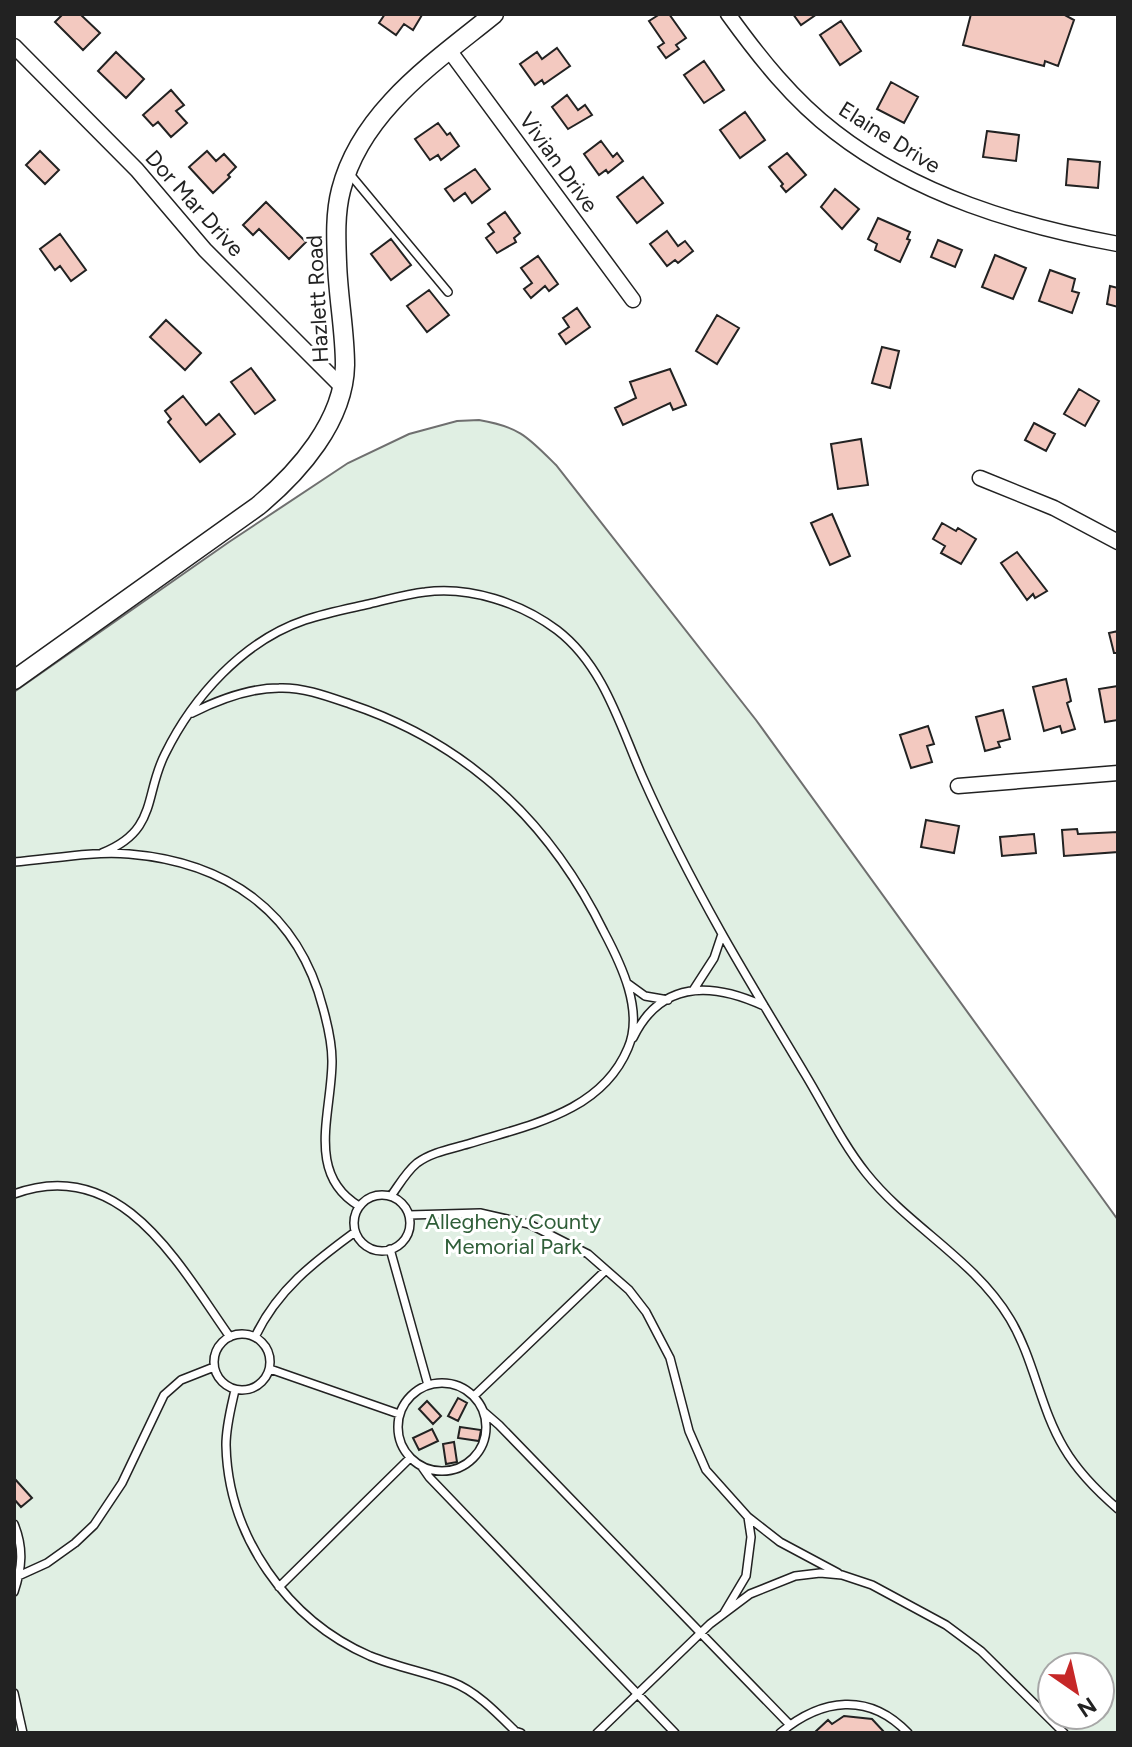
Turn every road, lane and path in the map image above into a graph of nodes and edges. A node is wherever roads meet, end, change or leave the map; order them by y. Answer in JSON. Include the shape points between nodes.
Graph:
{"nodes":[{"id":1,"x":494,"y":14,"type":"edge"},
{"id":2,"x":728,"y":14,"type":"edge"},
{"id":3,"x":14,"y":46,"type":"edge"},
{"id":4,"x":449,"y":50,"type":"junction"},
{"id":5,"x":348,"y":171,"type":"junction"},
{"id":6,"x":1118,"y":244,"type":"edge"},
{"id":7,"x":448,"y":292,"type":"dead end"},
{"id":8,"x":633,"y":300,"type":"dead end"},
{"id":9,"x":343,"y":388,"type":"junction"},
{"id":10,"x":980,"y":478,"type":"dead end"},
{"id":11,"x":1118,"y":542,"type":"edge"},
{"id":12,"x":14,"y":680,"type":"edge"},
{"id":13,"x":188,"y":714,"type":"junction"},
{"id":14,"x":1118,"y":773,"type":"edge"},
{"id":15,"x":958,"y":786,"type":"dead end"},
{"id":16,"x":102,"y":853,"type":"junction"},
{"id":17,"x":14,"y":862,"type":"edge"},
{"id":18,"x":722,"y":934,"type":"junction"},
{"id":19,"x":627,"y":983,"type":"junction"},
{"id":20,"x":694,"y":989,"type":"junction"},
{"id":21,"x":668,"y":1000,"type":"junction"},
{"id":22,"x":766,"y":1007,"type":"junction"},
{"id":23,"x":630,"y":1044,"type":"junction"},
{"id":24,"x":14,"y":1194,"type":"edge"},
{"id":25,"x":391,"y":1196,"type":"junction"},
{"id":26,"x":359,"y":1206,"type":"junction"},
{"id":27,"x":409,"y":1215,"type":"junction"},
{"id":28,"x":355,"y":1232,"type":"junction"},
{"id":29,"x":390,"y":1249,"type":"junction"},
{"id":30,"x":606,"y":1270,"type":"junction"},
{"id":31,"x":230,"y":1337,"type":"junction"},
{"id":32,"x":255,"y":1337,"type":"junction"},
{"id":33,"x":214,"y":1367,"type":"junction"},
{"id":34,"x":270,"y":1369,"type":"junction"},
{"id":35,"x":428,"y":1385,"type":"junction"},
{"id":36,"x":235,"y":1390,"type":"junction"},
{"id":37,"x":474,"y":1396,"type":"junction"},
{"id":38,"x":484,"y":1412,"type":"junction"},
{"id":39,"x":399,"y":1414,"type":"junction"},
{"id":40,"x":410,"y":1458,"type":"junction"},
{"id":41,"x":422,"y":1467,"type":"junction"},
{"id":42,"x":1118,"y":1509,"type":"edge"},
{"id":43,"x":748,"y":1517,"type":"junction"},
{"id":44,"x":14,"y":1524,"type":"edge"},
{"id":45,"x":842,"y":1575,"type":"junction"},
{"id":46,"x":16,"y":1578,"type":"edge"},
{"id":47,"x":279,"y":1587,"type":"junction"},
{"id":48,"x":14,"y":1592,"type":"edge"},
{"id":49,"x":724,"y":1613,"type":"junction"},
{"id":50,"x":702,"y":1632,"type":"junction"},
{"id":51,"x":14,"y":1693,"type":"edge"},
{"id":52,"x":638,"y":1693,"type":"junction"},
{"id":53,"x":790,"y":1725,"type":"junction"},
{"id":54,"x":517,"y":1732,"type":"edge"},
{"id":55,"x":596,"y":1732,"type":"edge"},
{"id":56,"x":23,"y":1733,"type":"edge"},
{"id":57,"x":675,"y":1733,"type":"edge"},
{"id":58,"x":780,"y":1733,"type":"edge"},
{"id":59,"x":908,"y":1733,"type":"edge"},
{"id":60,"x":1064,"y":1733,"type":"edge"}],
"edges":[{"from":1,"to":4,"type":"street","name":"Hazlett Road"},
{"from":2,"to":6,"type":"street","name":"Elaine Drive","via":[[807,107],[835,133],[896,172],[1028,223]]},
{"from":3,"to":9,"type":"street","name":"Dor Mar Drive"},
{"from":4,"to":5,"type":"street","name":"Hazlett Road","via":[[388,106]]},
{"from":4,"to":8,"type":"street","name":"Vivian Drive"},
{"from":5,"to":7,"type":"lane"},
{"from":5,"to":9,"type":"street","name":"Hazlett Road","via":[[336,234]]},
{"from":9,"to":12,"type":"street","name":"Hazlett Road","via":[[320,437],[279,489]]},
{"from":10,"to":11,"type":"street"},
{"from":13,"to":16,"type":"lane","via":[[162,758],[140,825]]},
{"from":13,"to":18,"type":"lane","via":[[241,657],[304,621],[426,592],[462,592],[508,603],[557,630],[599,677]]},
{"from":13,"to":19,"type":"lane","via":[[260,689],[299,689],[368,710],[440,744],[472,765],[546,838],[596,914]]},
{"from":14,"to":15,"type":"street"},
{"from":16,"to":17,"type":"lane"},
{"from":16,"to":26,"type":"lane","via":[[161,858],[211,872],[256,899],[294,941],[318,989],[330,1037],[326,1162],[345,1198]]},
{"from":18,"to":20,"type":"lane"},
{"from":18,"to":22,"type":"lane"},
{"from":19,"to":21,"type":"lane","via":[[645,996]]},
{"from":19,"to":23,"type":"lane"},
{"from":20,"to":21,"type":"lane"},
{"from":20,"to":22,"type":"lane","via":[[725,991]]},
{"from":21,"to":23,"type":"lane","via":[[646,1015]]},
{"from":22,"to":42,"type":"lane","via":[[863,1170],[904,1214],[980,1279],[1010,1319],[1063,1447],[1090,1485]]},
{"from":23,"to":25,"type":"lane","via":[[606,1083],[576,1106],[430,1155],[410,1170]]},
{"from":24,"to":31,"type":"lane","via":[[60,1186],[126,1208],[157,1235]]},
{"from":25,"to":26,"type":"lane","via":[[373,1196]]},
{"from":25,"to":27,"type":"lane"},
{"from":26,"to":28,"type":"lane"},
{"from":27,"to":29,"type":"lane","via":[[406,1236]]},
{"from":27,"to":30,"type":"lane","via":[[504,1216],[563,1239]]},
{"from":28,"to":29,"type":"lane","via":[[371,1248]]},
{"from":28,"to":32,"type":"lane","via":[[295,1279]]},
{"from":29,"to":35,"type":"lane"},
{"from":30,"to":37,"type":"lane"},
{"from":30,"to":43,"type":"lane","via":[[629,1290],[660,1337],[706,1470]]},
{"from":31,"to":32,"type":"lane"},
{"from":31,"to":33,"type":"lane","via":[[215,1354]]},
{"from":32,"to":34,"type":"lane","via":[[267,1348]]},
{"from":33,"to":36,"type":"lane","via":[[223,1384]]},
{"from":33,"to":46,"type":"lane","via":[[181,1380],[164,1395],[122,1483],[94,1525],[75,1543]]},
{"from":34,"to":36,"type":"lane","via":[[258,1386]]},
{"from":34,"to":39,"type":"lane"},
{"from":35,"to":37,"type":"lane","via":[[451,1383]]},
{"from":35,"to":39,"type":"lane","via":[[408,1397]]},
{"from":36,"to":47,"type":"lane","via":[[226,1444],[232,1490],[249,1540]]},
{"from":37,"to":38,"type":"lane"},
{"from":38,"to":41,"type":"lane","via":[[485,1435],[472,1459],[450,1470]]},
{"from":38,"to":50,"type":"lane"},
{"from":39,"to":40,"type":"lane","via":[[398,1435]]},
{"from":40,"to":41,"type":"lane"},
{"from":40,"to":47,"type":"lane"},
{"from":41,"to":52,"type":"lane"},
{"from":43,"to":45,"type":"lane","via":[[780,1542]]},
{"from":43,"to":49,"type":"lane","via":[[746,1576]]},
{"from":44,"to":46,"type":"lane","via":[[21,1546]]},
{"from":45,"to":49,"type":"lane","via":[[820,1573],[782,1581],[750,1594]]},
{"from":45,"to":60,"type":"lane","via":[[906,1601],[946,1625],[981,1651]]},
{"from":46,"to":48,"type":"lane"},
{"from":47,"to":54,"type":"lane","via":[[326,1633],[371,1656],[455,1683]]},
{"from":49,"to":50,"type":"lane"},
{"from":50,"to":52,"type":"lane"},
{"from":50,"to":53,"type":"lane"},
{"from":51,"to":56,"type":"lane"},
{"from":52,"to":55,"type":"lane"},
{"from":52,"to":57,"type":"lane"},
{"from":53,"to":58,"type":"lane"},
{"from":53,"to":59,"type":"lane","via":[[819,1709],[853,1705],[882,1711]]}]}
